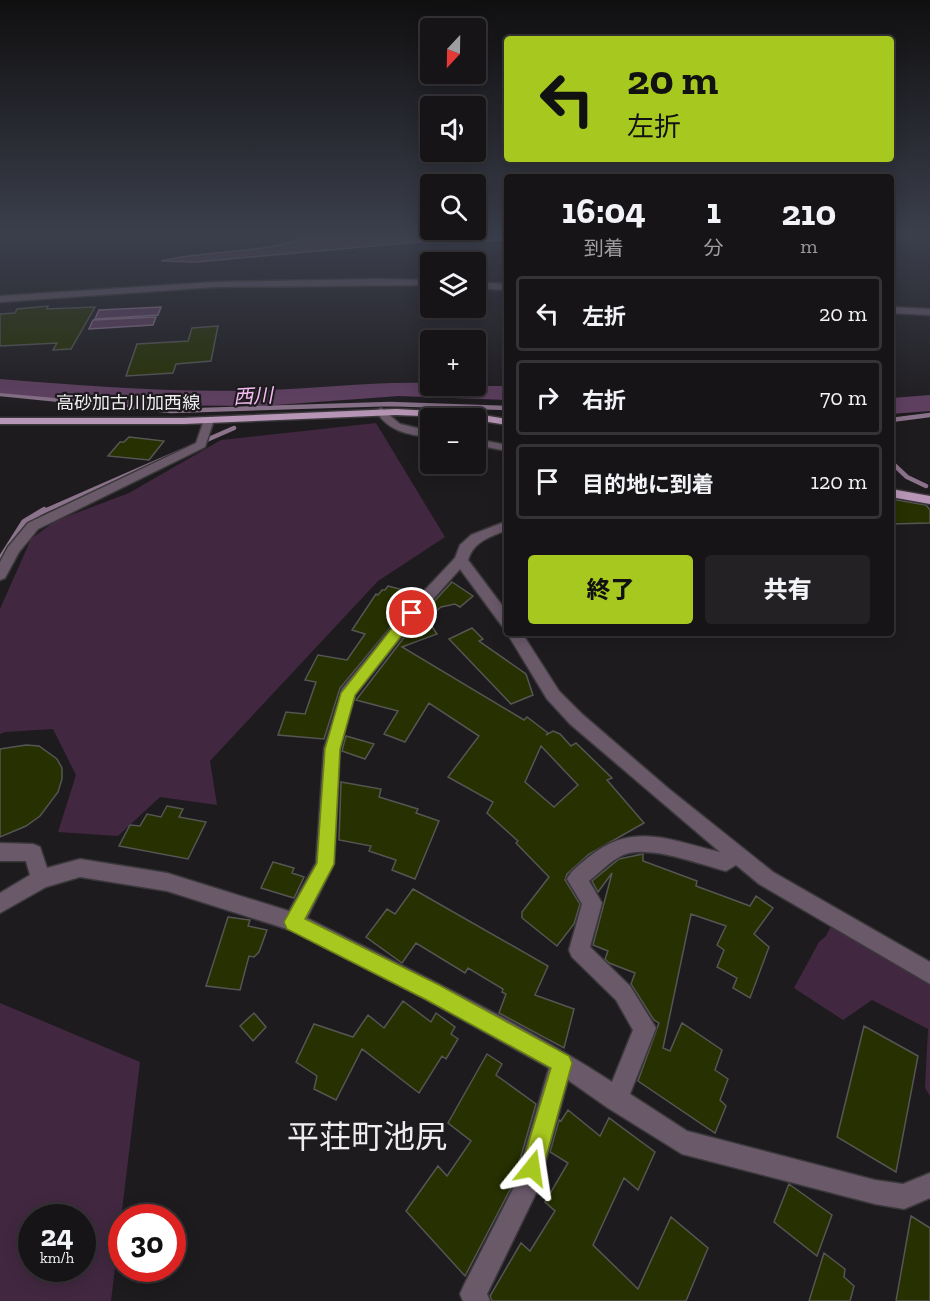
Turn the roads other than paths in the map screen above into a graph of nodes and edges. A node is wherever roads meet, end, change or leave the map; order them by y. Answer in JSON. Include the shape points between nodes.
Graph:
{"nodes":[{"id":1,"x":43,"y":296,"type":"edge"},
{"id":2,"x":0,"y":299,"type":"edge"},
{"id":3,"x":894,"y":310,"type":"edge"},
{"id":4,"x":930,"y":312,"type":"edge"},
{"id":5,"x":381,"y":411,"type":"junction"},
{"id":6,"x":209,"y":420,"type":"junction"},
{"id":7,"x":0,"y":421,"type":"edge"},
{"id":8,"x":504,"y":422,"type":"edge"},
{"id":9,"x":420,"y":432,"type":"edge"},
{"id":10,"x":486,"y":444,"type":"edge"},
{"id":11,"x":504,"y":447,"type":"edge"},
{"id":12,"x":895,"y":494,"type":"edge"},
{"id":13,"x":930,"y":500,"type":"edge"},
{"id":14,"x":504,"y":526,"type":"edge"},
{"id":15,"x":461,"y":560,"type":"junction"},
{"id":16,"x":0,"y":575,"type":"edge"},
{"id":17,"x":504,"y":618,"type":"edge"},
{"id":18,"x":516,"y":636,"type":"edge"},
{"id":19,"x":0,"y":852,"type":"edge"},
{"id":20,"x":736,"y":854,"type":"junction"},
{"id":21,"x":41,"y":879,"type":"junction"},
{"id":22,"x":0,"y":904,"type":"edge"},
{"id":23,"x":294,"y":922,"type":"junction"},
{"id":24,"x":930,"y":974,"type":"edge"},
{"id":25,"x":562,"y":1063,"type":"junction"},
{"id":26,"x":616,"y":1100,"type":"junction"},
{"id":27,"x":930,"y":1185,"type":"edge"},
{"id":28,"x":477,"y":1301,"type":"edge"}],
"edges":[{"from":1,"to":2,"type":"street"},
{"from":3,"to":4,"type":"street"},
{"from":5,"to":6,"type":"main road","name":"高砂加古川加西線"},
{"from":5,"to":8,"type":"main road","name":"高砂加古川加西線","via":[[447,413]]},
{"from":5,"to":9,"type":"street","via":[[385,419],[401,429]]},
{"from":6,"to":7,"type":"main road","name":"高砂加古川加西線"},
{"from":6,"to":16,"type":"street","via":[[201,445],[33,526],[13,550]]},
{"from":10,"to":11,"type":"street"},
{"from":12,"to":13,"type":"main road"},
{"from":14,"to":15,"type":"street","via":[[476,538],[465,548]]},
{"from":15,"to":17,"type":"street"},
{"from":15,"to":23,"type":"street","via":[[412,613],[348,693],[332,749],[326,864]]},
{"from":18,"to":20,"type":"street","via":[[553,695],[576,719]]},
{"from":19,"to":21,"type":"street","via":[[33,853]]},
{"from":20,"to":24,"type":"street","via":[[766,878]]},
{"from":20,"to":26,"type":"street","via":[[726,862],[645,844],[627,845],[577,879],[592,903],[579,950],[623,993],[645,1028]]},
{"from":21,"to":22,"type":"street"},
{"from":21,"to":23,"type":"street","via":[[80,868],[167,882]]},
{"from":23,"to":25,"type":"street"},
{"from":25,"to":26,"type":"street"},
{"from":25,"to":28,"type":"street","via":[[526,1190],[473,1294]]},
{"from":26,"to":27,"type":"street","via":[[682,1142],[875,1192],[904,1197]]}]}
